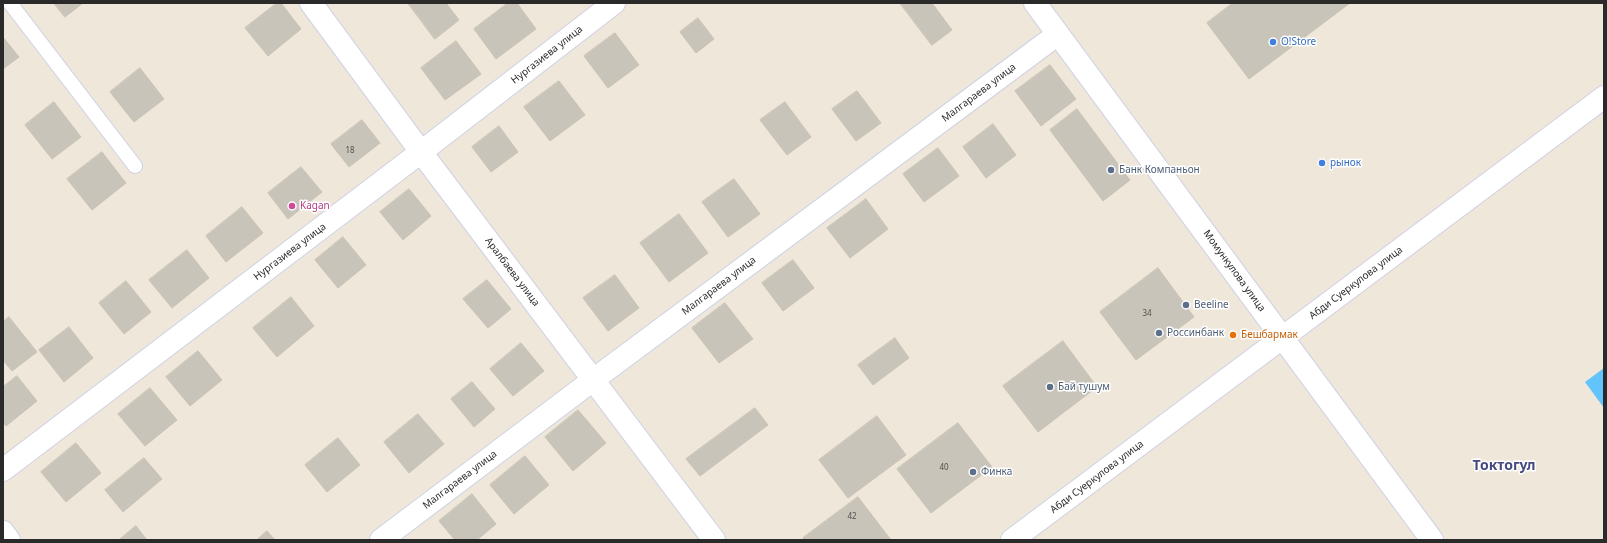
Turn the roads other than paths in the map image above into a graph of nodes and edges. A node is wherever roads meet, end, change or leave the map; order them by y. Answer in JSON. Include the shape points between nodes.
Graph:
{"nodes":[{"id":1,"x":10,"y":3,"type":"edge"},
{"id":2,"x":311,"y":3,"type":"edge"},
{"id":3,"x":614,"y":3,"type":"edge"},
{"id":4,"x":1035,"y":3,"type":"edge"},
{"id":5,"x":1058,"y":34,"type":"junction"},
{"id":6,"x":1604,"y":97,"type":"edge"},
{"id":7,"x":421,"y":152,"type":"junction"},
{"id":8,"x":135,"y":166,"type":"dead end"},
{"id":9,"x":1283,"y":338,"type":"junction"},
{"id":10,"x":593,"y":380,"type":"junction"},
{"id":11,"x":3,"y":470,"type":"edge"},
{"id":12,"x":3,"y":532,"type":"edge"},
{"id":13,"x":9,"y":540,"type":"edge"},
{"id":14,"x":381,"y":540,"type":"edge"},
{"id":15,"x":714,"y":540,"type":"edge"},
{"id":16,"x":1012,"y":540,"type":"edge"},
{"id":17,"x":1432,"y":540,"type":"edge"}],
"edges":[{"from":1,"to":8,"type":"lane"},
{"from":2,"to":7,"type":"street","name":"Аралбаева улица"},
{"from":3,"to":7,"type":"street","name":"Нургазиева улица"},
{"from":4,"to":5,"type":"street","name":"Момункулова улица"},
{"from":5,"to":9,"type":"street","name":"Момункулова улица"},
{"from":5,"to":10,"type":"street","name":"Малгараева улица"},
{"from":6,"to":9,"type":"street","name":"Абди Суеркулова улица"},
{"from":7,"to":10,"type":"street","name":"Аралбаева улица"},
{"from":7,"to":11,"type":"street","name":"Нургазиева улица"},
{"from":9,"to":16,"type":"street","name":"Абди Суеркулова улица"},
{"from":9,"to":17,"type":"street","name":"Момункулова улица"},
{"from":10,"to":14,"type":"street","name":"Малгараева улица"},
{"from":10,"to":15,"type":"street","name":"Аралбаева улица"},
{"from":12,"to":13,"type":"street"}]}
